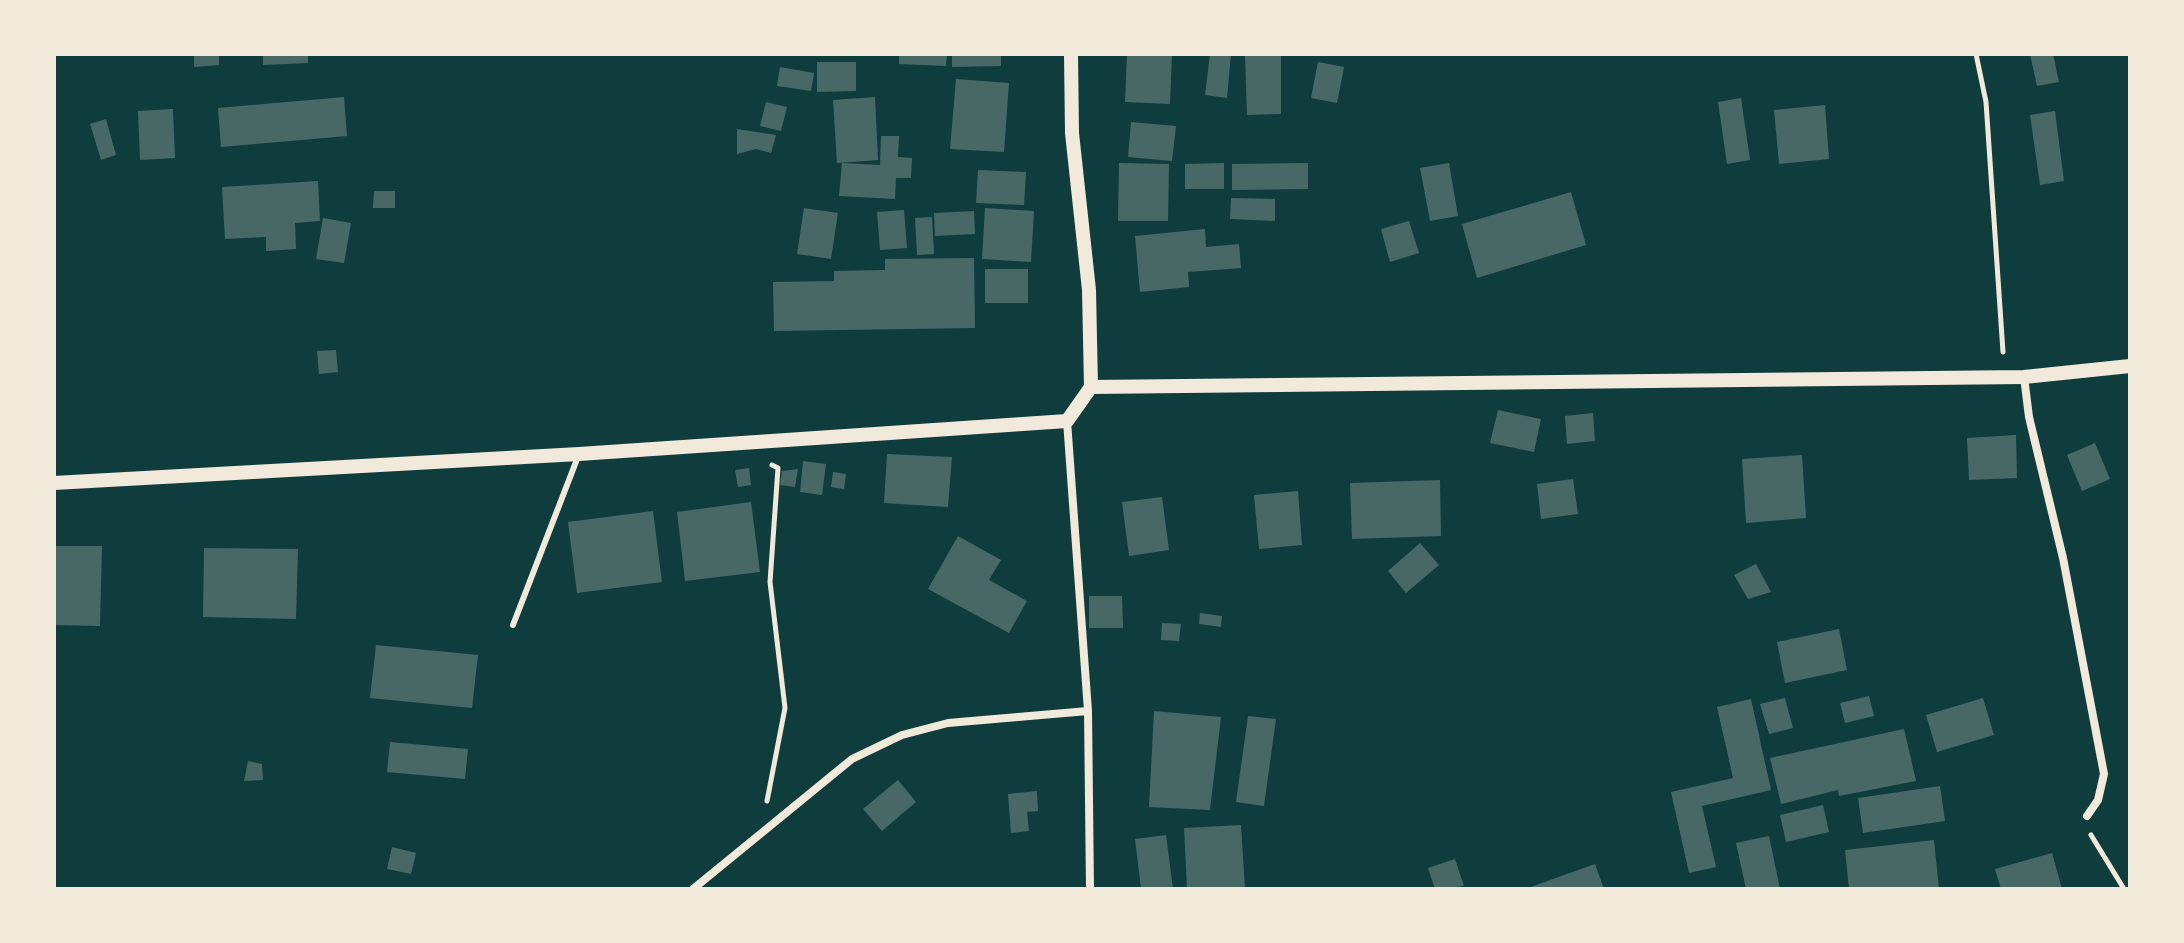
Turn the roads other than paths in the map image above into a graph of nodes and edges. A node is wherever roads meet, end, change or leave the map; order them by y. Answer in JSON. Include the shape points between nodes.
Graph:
{"nodes":[{"id":1,"x":1071,"y":54,"type":"edge"},
{"id":2,"x":2130,"y":366,"type":"edge"},
{"id":3,"x":2024,"y":377,"type":"junction"},
{"id":4,"x":1091,"y":387,"type":"junction"},
{"id":5,"x":1067,"y":421,"type":"junction"},
{"id":6,"x":579,"y":454,"type":"junction"},
{"id":7,"x":54,"y":483,"type":"edge"},
{"id":8,"x":513,"y":625,"type":"dead end"},
{"id":9,"x":1088,"y":711,"type":"junction"},
{"id":10,"x":2087,"y":816,"type":"road end"},
{"id":11,"x":693,"y":889,"type":"edge"},
{"id":12,"x":1090,"y":889,"type":"edge"}],
"edges":[{"from":1,"to":4,"type":"street"},
{"from":2,"to":3,"type":"street"},
{"from":3,"to":4,"type":"street"},
{"from":3,"to":10,"type":"street","via":[[2104,774],[2098,800]]},
{"from":4,"to":5,"type":"street"},
{"from":5,"to":6,"type":"street"},
{"from":5,"to":9,"type":"street"},
{"from":6,"to":7,"type":"street"},
{"from":6,"to":8,"type":"lane"},
{"from":9,"to":11,"type":"street","via":[[948,723],[902,735],[852,759]]},
{"from":9,"to":12,"type":"street"}]}
